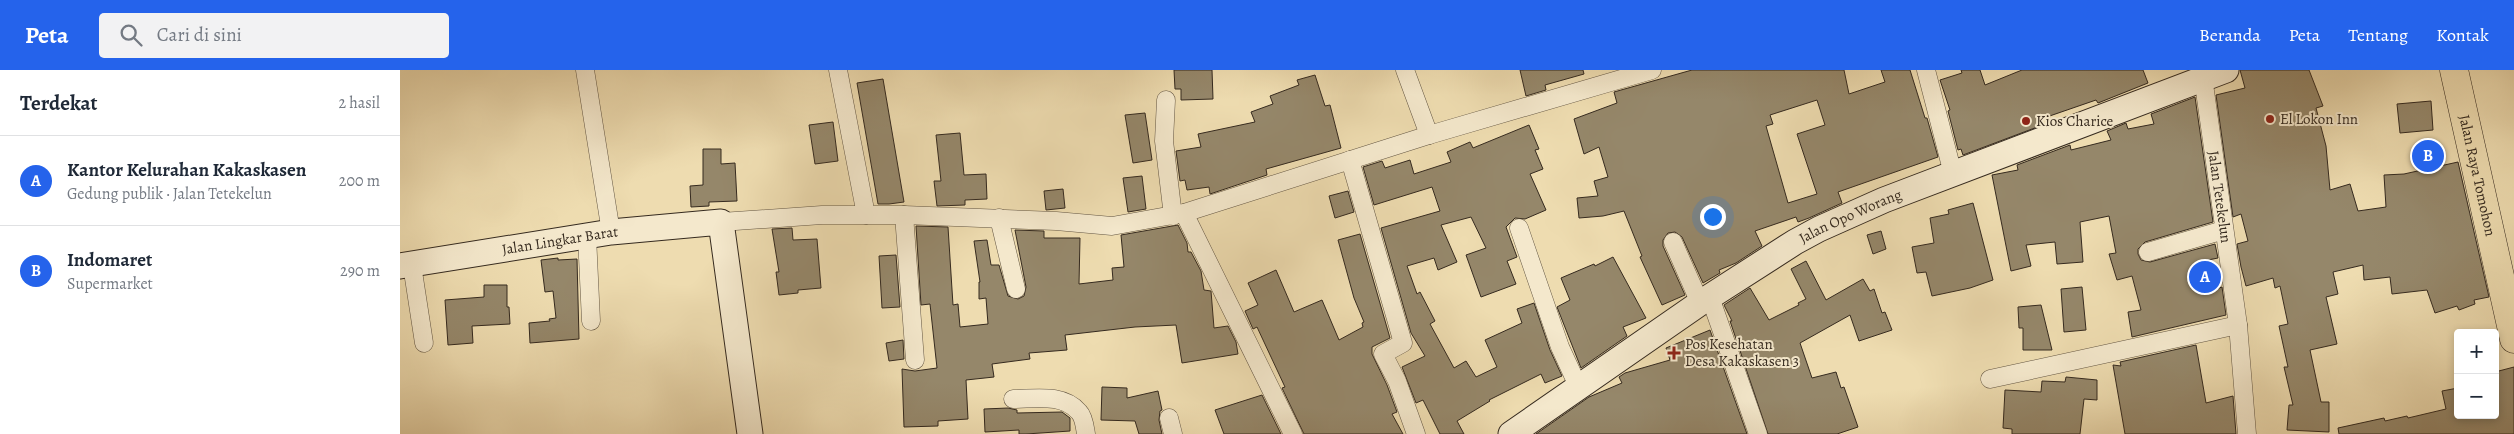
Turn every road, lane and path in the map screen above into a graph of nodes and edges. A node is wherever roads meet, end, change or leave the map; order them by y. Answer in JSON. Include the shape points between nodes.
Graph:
{"nodes":[{"id":1,"x":585,"y":70,"type":"edge"},
{"id":2,"x":838,"y":70,"type":"edge"},
{"id":3,"x":1405,"y":70,"type":"edge"},
{"id":4,"x":1652,"y":70,"type":"edge"},
{"id":5,"x":1926,"y":70,"type":"edge"},
{"id":6,"x":2454,"y":70,"type":"edge"},
{"id":7,"x":2210,"y":72,"type":"edge"},
{"id":8,"x":1166,"y":100,"type":"dead end"},
{"id":9,"x":1429,"y":135,"type":"junction"},
{"id":10,"x":1350,"y":160,"type":"junction"},
{"id":11,"x":1953,"y":174,"type":"junction"},
{"id":12,"x":866,"y":215,"type":"junction"},
{"id":13,"x":904,"y":215,"type":"junction"},
{"id":14,"x":1179,"y":215,"type":"junction"},
{"id":15,"x":999,"y":218,"type":"junction"},
{"id":16,"x":721,"y":222,"type":"junction"},
{"id":17,"x":1518,"y":228,"type":"dead end"},
{"id":18,"x":2224,"y":230,"type":"junction"},
{"id":19,"x":611,"y":232,"type":"junction"},
{"id":20,"x":587,"y":236,"type":"junction"},
{"id":21,"x":1673,"y":242,"type":"dead end"},
{"id":22,"x":2148,"y":252,"type":"dead end"},
{"id":23,"x":406,"y":266,"type":"edge"},
{"id":24,"x":1016,"y":289,"type":"dead end"},
{"id":25,"x":1705,"y":300,"type":"junction"},
{"id":26,"x":591,"y":321,"type":"dead end"},
{"id":27,"x":2238,"y":325,"type":"junction"},
{"id":28,"x":2514,"y":338,"type":"edge"},
{"id":29,"x":424,"y":343,"type":"dead end"},
{"id":30,"x":915,"y":360,"type":"dead end"},
{"id":31,"x":1990,"y":379,"type":"dead end"},
{"id":32,"x":1578,"y":386,"type":"junction"},
{"id":33,"x":1013,"y":400,"type":"dead end"},
{"id":34,"x":750,"y":434,"type":"edge"},
{"id":35,"x":1086,"y":434,"type":"edge"},
{"id":36,"x":1293,"y":434,"type":"edge"},
{"id":37,"x":1416,"y":434,"type":"edge"},
{"id":38,"x":1510,"y":434,"type":"edge"},
{"id":39,"x":1758,"y":434,"type":"edge"},
{"id":40,"x":2248,"y":434,"type":"edge"}],
"edges":[{"from":1,"to":19,"type":"street"},
{"from":2,"to":12,"type":"street"},
{"from":3,"to":9,"type":"street"},
{"from":4,"to":9,"type":"street"},
{"from":5,"to":11,"type":"street"},
{"from":6,"to":28,"type":"highway","name":"Jalan Raya Tomohon"},
{"from":7,"to":11,"type":"street","name":"Jalan Opo Worang"},
{"from":7,"to":18,"type":"street","name":"Jalan Tetekelun"},
{"from":8,"to":14,"type":"street","via":[[1164,141]]},
{"from":9,"to":10,"type":"street"},
{"from":10,"to":14,"type":"street"},
{"from":10,"to":37,"type":"street","via":[[1402,343],[1383,354],[1397,381]]},
{"from":11,"to":25,"type":"street","name":"Jalan Opo Worang","via":[[1819,229]]},
{"from":12,"to":13,"type":"street"},
{"from":12,"to":16,"type":"street"},
{"from":13,"to":15,"type":"street"},
{"from":13,"to":30,"type":"street"},
{"from":14,"to":15,"type":"street","via":[[1112,226]]},
{"from":14,"to":36,"type":"street"},
{"from":15,"to":24,"type":"street"},
{"from":16,"to":19,"type":"street","name":"Jalan Lingkar Barat"},
{"from":16,"to":34,"type":"street"},
{"from":17,"to":32,"type":"street","via":[[1560,347]]},
{"from":18,"to":22,"type":"street"},
{"from":18,"to":27,"type":"street","name":"Jalan Tetekelun"},
{"from":19,"to":20,"type":"street","name":"Jalan Lingkar Barat"},
{"from":20,"to":23,"type":"street","name":"Jalan Lingkar Barat"},
{"from":20,"to":26,"type":"street"},
{"from":21,"to":25,"type":"street"},
{"from":23,"to":29,"type":"street"},
{"from":25,"to":32,"type":"street","name":"Jalan Opo Worang"},
{"from":25,"to":39,"type":"street"},
{"from":27,"to":31,"type":"street"},
{"from":27,"to":40,"type":"street","name":"Jalan Tetekelun"},
{"from":32,"to":38,"type":"street","name":"Jalan Opo Worang"},
{"from":33,"to":35,"type":"street","via":[[1055,399],[1066,402],[1080,413]]}]}
